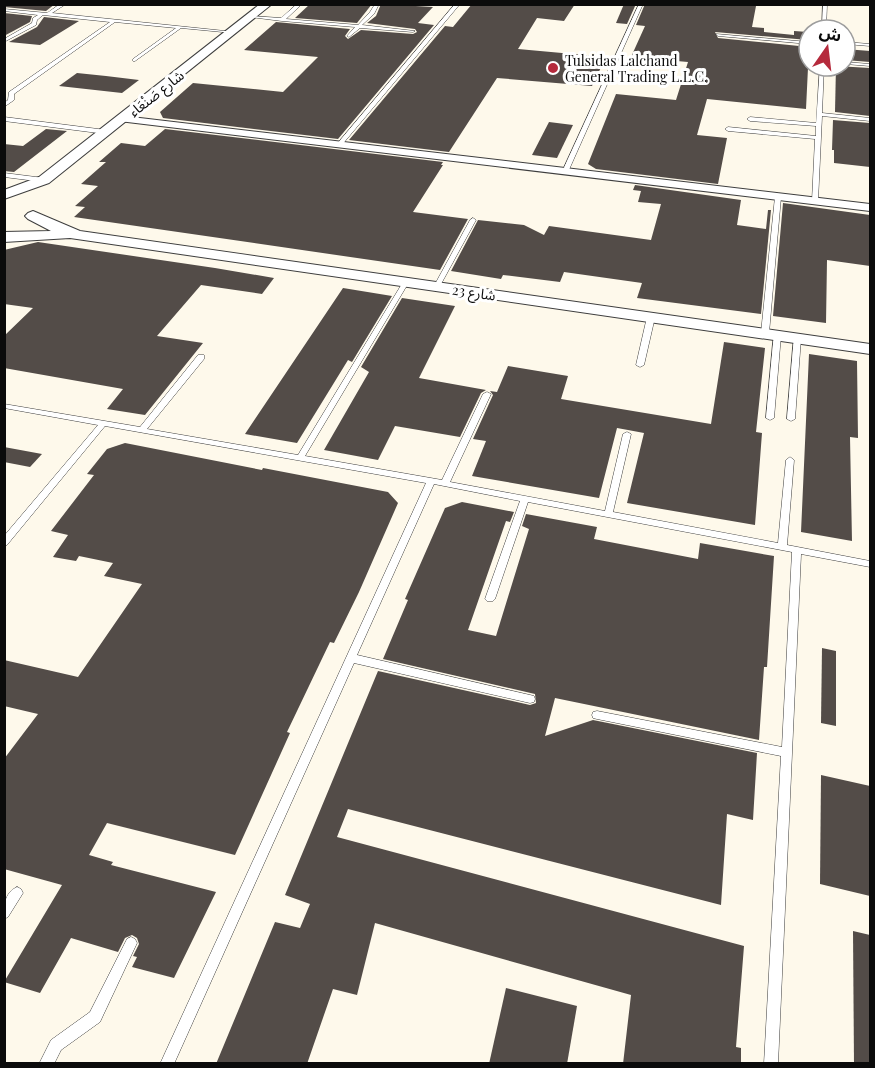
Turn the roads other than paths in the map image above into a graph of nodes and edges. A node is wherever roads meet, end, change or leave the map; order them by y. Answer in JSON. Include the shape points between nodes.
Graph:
{"nodes":[{"id":1,"x":64,"y":4,"type":"edge"},
{"id":2,"x":267,"y":4,"type":"edge"},
{"id":3,"x":300,"y":4,"type":"edge"},
{"id":4,"x":376,"y":4,"type":"edge"},
{"id":5,"x":458,"y":4,"type":"edge"},
{"id":6,"x":641,"y":4,"type":"edge"},
{"id":7,"x":4,"y":10,"type":"edge"},
{"id":8,"x":45,"y":14,"type":"junction"},
{"id":9,"x":252,"y":17,"type":"junction"},
{"id":10,"x":282,"y":20,"type":"junction"},
{"id":11,"x":114,"y":21,"type":"junction"},
{"id":12,"x":180,"y":27,"type":"junction"},
{"id":13,"x":359,"y":27,"type":"junction"},
{"id":14,"x":413,"y":31,"type":"dead end"},
{"id":15,"x":233,"y":32,"type":"junction"},
{"id":16,"x":718,"y":35,"type":"dead end"},
{"id":17,"x":349,"y":36,"type":"dead end"},
{"id":18,"x":4,"y":41,"type":"edge"},
{"id":19,"x":797,"y":42,"type":"edge"},
{"id":20,"x":135,"y":60,"type":"dead end"},
{"id":21,"x":821,"y":78,"type":"edge"},
{"id":22,"x":4,"y":106,"type":"edge"},
{"id":23,"x":819,"y":114,"type":"junction"},
{"id":24,"x":750,"y":118,"type":"dead end"},
{"id":25,"x":4,"y":119,"type":"edge"},
{"id":26,"x":123,"y":119,"type":"junction"},
{"id":27,"x":870,"y":120,"type":"edge"},
{"id":28,"x":819,"y":125,"type":"junction"},
{"id":29,"x":728,"y":129,"type":"dead end"},
{"id":30,"x":106,"y":132,"type":"junction"},
{"id":31,"x":818,"y":138,"type":"junction"},
{"id":32,"x":339,"y":145,"type":"junction"},
{"id":33,"x":565,"y":172,"type":"junction"},
{"id":34,"x":4,"y":175,"type":"edge"},
{"id":35,"x":44,"y":180,"type":"junction"},
{"id":36,"x":4,"y":195,"type":"edge"},
{"id":37,"x":778,"y":197,"type":"junction"},
{"id":38,"x":4,"y":201,"type":"edge"},
{"id":39,"x":815,"y":201,"type":"junction"},
{"id":40,"x":870,"y":208,"type":"edge"},
{"id":41,"x":32,"y":213,"type":"junction"},
{"id":42,"x":473,"y":220,"type":"dead end"},
{"id":43,"x":77,"y":235,"type":"junction"},
{"id":44,"x":4,"y":237,"type":"edge"},
{"id":45,"x":406,"y":282,"type":"junction"},
{"id":46,"x":437,"y":286,"type":"junction"},
{"id":47,"x":651,"y":317,"type":"junction"},
{"id":48,"x":771,"y":334,"type":"junction"},
{"id":49,"x":797,"y":338,"type":"junction"},
{"id":50,"x":870,"y":349,"type":"edge"},
{"id":51,"x":201,"y":357,"type":"dead end"},
{"id":52,"x":640,"y":365,"type":"dead end"},
{"id":53,"x":487,"y":394,"type":"dead end"},
{"id":54,"x":4,"y":406,"type":"edge"},
{"id":55,"x":770,"y":418,"type":"dead end"},
{"id":56,"x":791,"y":419,"type":"dead end"},
{"id":57,"x":103,"y":424,"type":"junction"},
{"id":58,"x":141,"y":431,"type":"junction"},
{"id":59,"x":627,"y":434,"type":"dead end"},
{"id":60,"x":300,"y":458,"type":"junction"},
{"id":61,"x":790,"y":460,"type":"dead end"},
{"id":62,"x":431,"y":481,"type":"junction"},
{"id":63,"x":445,"y":484,"type":"junction"},
{"id":64,"x":525,"y":499,"type":"junction"},
{"id":65,"x":608,"y":515,"type":"junction"},
{"id":66,"x":5,"y":541,"type":"edge"},
{"id":67,"x":782,"y":548,"type":"junction"},
{"id":68,"x":797,"y":551,"type":"junction"},
{"id":69,"x":870,"y":564,"type":"edge"},
{"id":70,"x":490,"y":600,"type":"dead end"},
{"id":71,"x":351,"y":658,"type":"junction"},
{"id":72,"x":530,"y":699,"type":"dead end"},
{"id":73,"x":597,"y":715,"type":"dead end"},
{"id":74,"x":787,"y":753,"type":"junction"},
{"id":75,"x":16,"y":893,"type":"dead end"},
{"id":76,"x":4,"y":913,"type":"edge"},
{"id":77,"x":131,"y":943,"type":"dead end"},
{"id":78,"x":46,"y":1064,"type":"edge"},
{"id":79,"x":167,"y":1064,"type":"edge"},
{"id":80,"x":771,"y":1064,"type":"edge"}],
"edges":[{"from":1,"to":8,"type":"lane"},
{"from":2,"to":9,"type":"street","name":"شارع صَنْعَاء"},
{"from":3,"to":10,"type":"lane"},
{"from":4,"to":13,"type":"lane"},
{"from":5,"to":32,"type":"lane"},
{"from":6,"to":33,"type":"lane"},
{"from":7,"to":8,"type":"lane"},
{"from":8,"to":11,"type":"lane"},
{"from":8,"to":18,"type":"lane"},
{"from":9,"to":10,"type":"lane"},
{"from":9,"to":15,"type":"street","name":"شارع صَنْعَاء"},
{"from":10,"to":13,"type":"lane"},
{"from":11,"to":12,"type":"lane"},
{"from":11,"to":22,"type":"lane","via":[[11,93],[11,100]]},
{"from":12,"to":15,"type":"lane"},
{"from":12,"to":20,"type":"lane"},
{"from":13,"to":14,"type":"lane"},
{"from":13,"to":17,"type":"lane"},
{"from":15,"to":26,"type":"street","name":"شارع صَنْعَاء"},
{"from":16,"to":19,"type":"lane"},
{"from":21,"to":23,"type":"lane"},
{"from":23,"to":27,"type":"lane"},
{"from":23,"to":28,"type":"lane"},
{"from":24,"to":28,"type":"lane"},
{"from":25,"to":30,"type":"lane"},
{"from":26,"to":30,"type":"street","name":"شارع صَنْعَاء"},
{"from":26,"to":32,"type":"street"},
{"from":28,"to":31,"type":"lane"},
{"from":29,"to":31,"type":"lane"},
{"from":30,"to":35,"type":"street","name":"شارع صَنْعَاء"},
{"from":31,"to":39,"type":"lane"},
{"from":32,"to":33,"type":"street"},
{"from":33,"to":37,"type":"street"},
{"from":34,"to":35,"type":"lane"},
{"from":35,"to":36,"type":"street","name":"شارع صَنْعَاء"},
{"from":35,"to":41,"type":"street"},
{"from":37,"to":39,"type":"street"},
{"from":37,"to":48,"type":"lane"},
{"from":38,"to":41,"type":"street","name":"شارع 23","via":[[26,205]]},
{"from":39,"to":40,"type":"street"},
{"from":41,"to":43,"type":"street","name":"شارع 23"},
{"from":41,"to":44,"type":"street","via":[[24,228]]},
{"from":42,"to":46,"type":"lane"},
{"from":43,"to":44,"type":"street","name":"شارع 23"},
{"from":43,"to":45,"type":"street","name":"شارع 23"},
{"from":45,"to":46,"type":"street","name":"شارع 23"},
{"from":45,"to":60,"type":"lane"},
{"from":46,"to":47,"type":"street","name":"شارع 23"},
{"from":47,"to":48,"type":"street","name":"شارع 23"},
{"from":47,"to":52,"type":"lane"},
{"from":48,"to":49,"type":"street","name":"شارع 23"},
{"from":48,"to":55,"type":"lane"},
{"from":49,"to":50,"type":"street","name":"شارع 23"},
{"from":49,"to":56,"type":"lane"},
{"from":51,"to":58,"type":"lane"},
{"from":53,"to":63,"type":"lane"},
{"from":54,"to":57,"type":"lane"},
{"from":57,"to":58,"type":"lane"},
{"from":57,"to":66,"type":"lane"},
{"from":58,"to":60,"type":"lane"},
{"from":59,"to":65,"type":"lane"},
{"from":60,"to":62,"type":"lane"},
{"from":61,"to":67,"type":"lane"},
{"from":62,"to":63,"type":"lane"},
{"from":62,"to":71,"type":"lane"},
{"from":63,"to":64,"type":"lane"},
{"from":64,"to":65,"type":"lane"},
{"from":64,"to":70,"type":"lane"},
{"from":65,"to":67,"type":"lane"},
{"from":67,"to":68,"type":"lane"},
{"from":68,"to":69,"type":"lane"},
{"from":68,"to":74,"type":"lane"},
{"from":71,"to":72,"type":"lane"},
{"from":71,"to":79,"type":"lane"},
{"from":73,"to":74,"type":"lane"},
{"from":74,"to":80,"type":"lane"},
{"from":75,"to":76,"type":"lane"},
{"from":77,"to":78,"type":"lane","via":[[94,1017],[56,1045]]}]}
